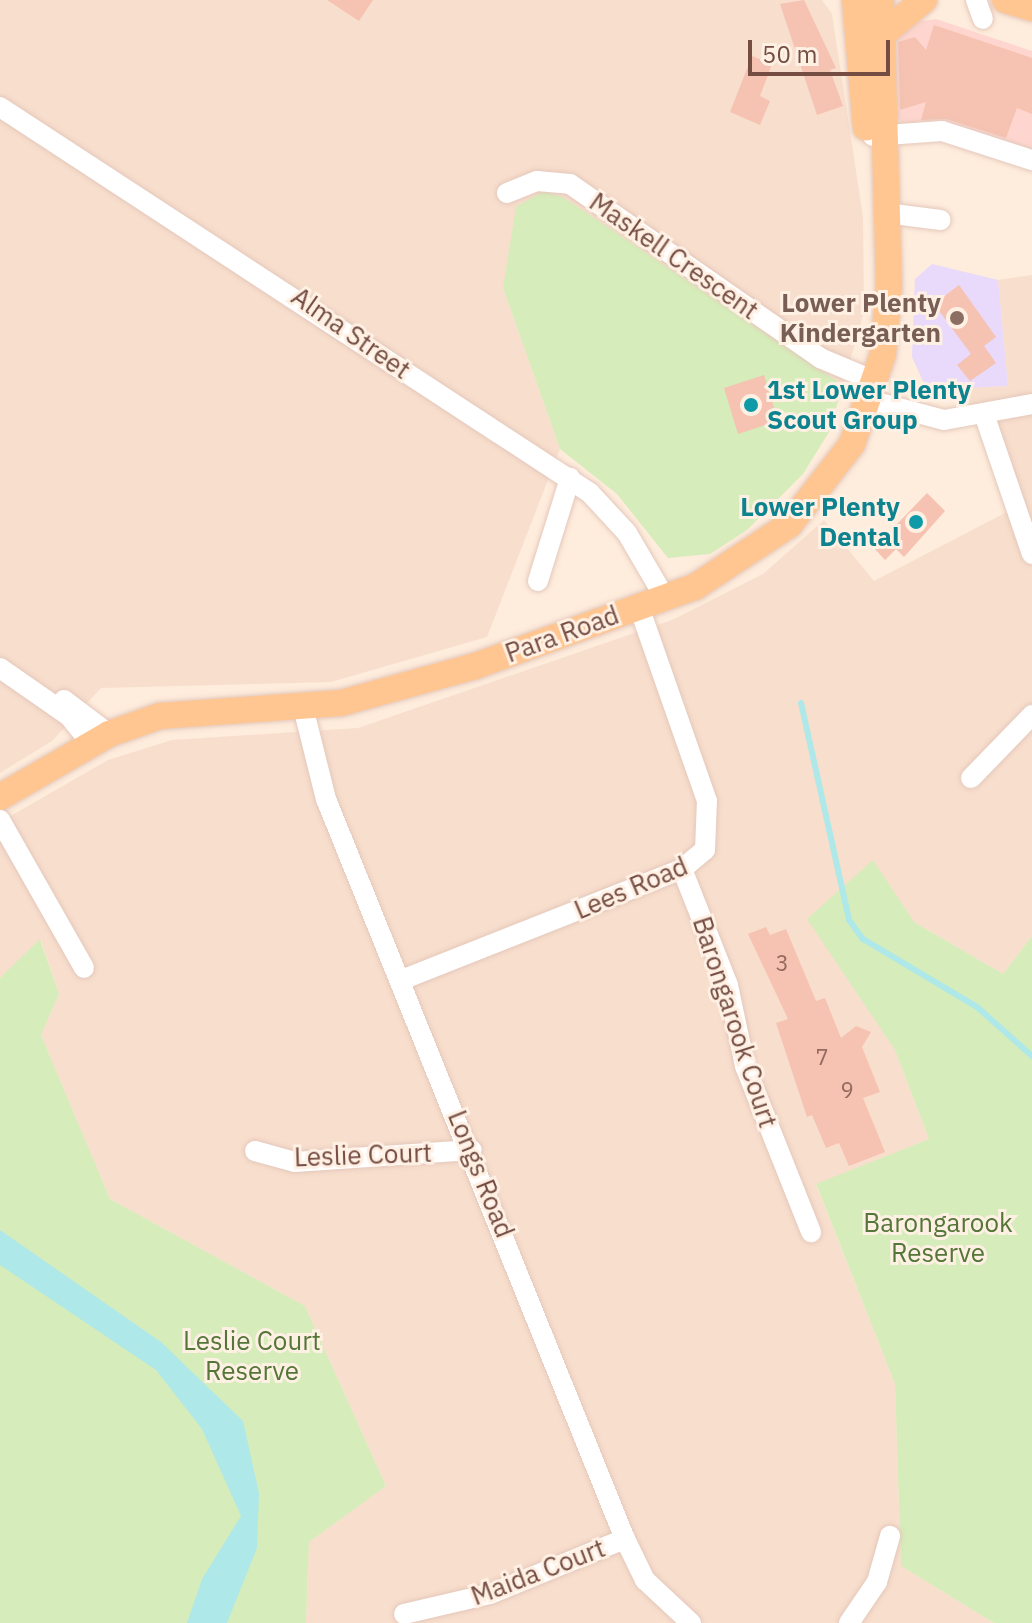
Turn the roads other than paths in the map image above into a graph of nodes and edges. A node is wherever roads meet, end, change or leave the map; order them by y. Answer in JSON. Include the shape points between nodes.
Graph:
{"nodes":[{"id":1,"x":855,"y":0,"type":"edge"},
{"id":2,"x":881,"y":0,"type":"edge"},
{"id":3,"x":924,"y":0,"type":"edge"},
{"id":4,"x":1005,"y":0,"type":"edge"},
{"id":5,"x":1032,"y":8,"type":"edge"},
{"id":6,"x":877,"y":39,"type":"junction"},
{"id":7,"x":0,"y":107,"type":"edge"},
{"id":8,"x":876,"y":136,"type":"junction"},
{"id":9,"x":1032,"y":160,"type":"edge"},
{"id":10,"x":507,"y":193,"type":"dead end"},
{"id":11,"x":886,"y":213,"type":"junction"},
{"id":12,"x":941,"y":220,"type":"dead end"},
{"id":13,"x":874,"y":391,"type":"junction"},
{"id":14,"x":1032,"y":404,"type":"edge"},
{"id":15,"x":984,"y":414,"type":"junction"},
{"id":16,"x":570,"y":478,"type":"junction"},
{"id":17,"x":1032,"y":554,"type":"edge"},
{"id":18,"x":538,"y":581,"type":"dead end"},
{"id":19,"x":665,"y":598,"type":"junction"},
{"id":20,"x":639,"y":607,"type":"junction"},
{"id":21,"x":0,"y":668,"type":"edge"},
{"id":22,"x":303,"y":707,"type":"junction"},
{"id":23,"x":1032,"y":715,"type":"edge"},
{"id":24,"x":100,"y":739,"type":"junction"},
{"id":25,"x":971,"y":778,"type":"dead end"},
{"id":26,"x":0,"y":797,"type":"edge"},
{"id":27,"x":0,"y":820,"type":"edge"},
{"id":28,"x":682,"y":869,"type":"junction"},
{"id":29,"x":84,"y":968,"type":"dead end"},
{"id":30,"x":404,"y":979,"type":"junction"},
{"id":31,"x":472,"y":1150,"type":"junction"},
{"id":32,"x":255,"y":1151,"type":"dead end"},
{"id":33,"x":826,"y":1212,"type":"dead end"},
{"id":34,"x":890,"y":1536,"type":"dead end"},
{"id":35,"x":625,"y":1539,"type":"junction"},
{"id":36,"x":404,"y":1614,"type":"dead end"},
{"id":37,"x":691,"y":1623,"type":"edge"},
{"id":38,"x":849,"y":1623,"type":"edge"}],
"edges":[{"from":1,"to":8,"type":"main road","name":"Para Road"},
{"from":2,"to":6,"type":"main road","name":"Para Road"},
{"from":3,"to":6,"type":"main road"},
{"from":4,"to":5,"type":"main road"},
{"from":6,"to":8,"type":"main road","name":"Para Road"},
{"from":7,"to":16,"type":"street","name":"Alma Street"},
{"from":8,"to":9,"type":"street","via":[[942,131]]},
{"from":8,"to":11,"type":"main road","name":"Para Road"},
{"from":10,"to":13,"type":"street","name":"Maskell Crescent","via":[[537,181],[570,184]]},
{"from":11,"to":12,"type":"street"},
{"from":11,"to":13,"type":"main road","name":"Para Road","via":[[887,324]]},
{"from":13,"to":15,"type":"street","name":"Maskell Crescent","via":[[944,420]]},
{"from":13,"to":19,"type":"main road","name":"Para Road","via":[[837,468],[789,525],[735,566]]},
{"from":14,"to":15,"type":"street","name":"Maskell Crescent"},
{"from":15,"to":17,"type":"street"},
{"from":16,"to":18,"type":"street"},
{"from":16,"to":19,"type":"street","name":"Alma Street","via":[[627,533]]},
{"from":19,"to":20,"type":"main road","name":"Para Road"},
{"from":20,"to":22,"type":"main road","name":"Para Road","via":[[415,686]]},
{"from":20,"to":28,"type":"street","name":"Lees Road","via":[[711,815],[705,850]]},
{"from":21,"to":24,"type":"street"},
{"from":22,"to":24,"type":"main road","name":"Para Road","via":[[188,710]]},
{"from":22,"to":30,"type":"street","name":"Longs Road","via":[[314,767]]},
{"from":23,"to":25,"type":"street"},
{"from":24,"to":26,"type":"main road","name":"Para Road"},
{"from":27,"to":29,"type":"street"},
{"from":28,"to":30,"type":"street","name":"Lees Road"},
{"from":28,"to":33,"type":"street","name":"Barongarook Court","via":[[728,985],[745,1066],[809,1226]]},
{"from":30,"to":31,"type":"street","name":"Longs Road"},
{"from":31,"to":32,"type":"street","name":"Leslie Court","via":[[295,1162]]},
{"from":31,"to":35,"type":"street","name":"Longs Road"},
{"from":34,"to":38,"type":"street","via":[[877,1582]]},
{"from":35,"to":36,"type":"street","name":"Maida Court","via":[[490,1594]]},
{"from":35,"to":37,"type":"street","name":"Longs Road","via":[[645,1580]]}]}
